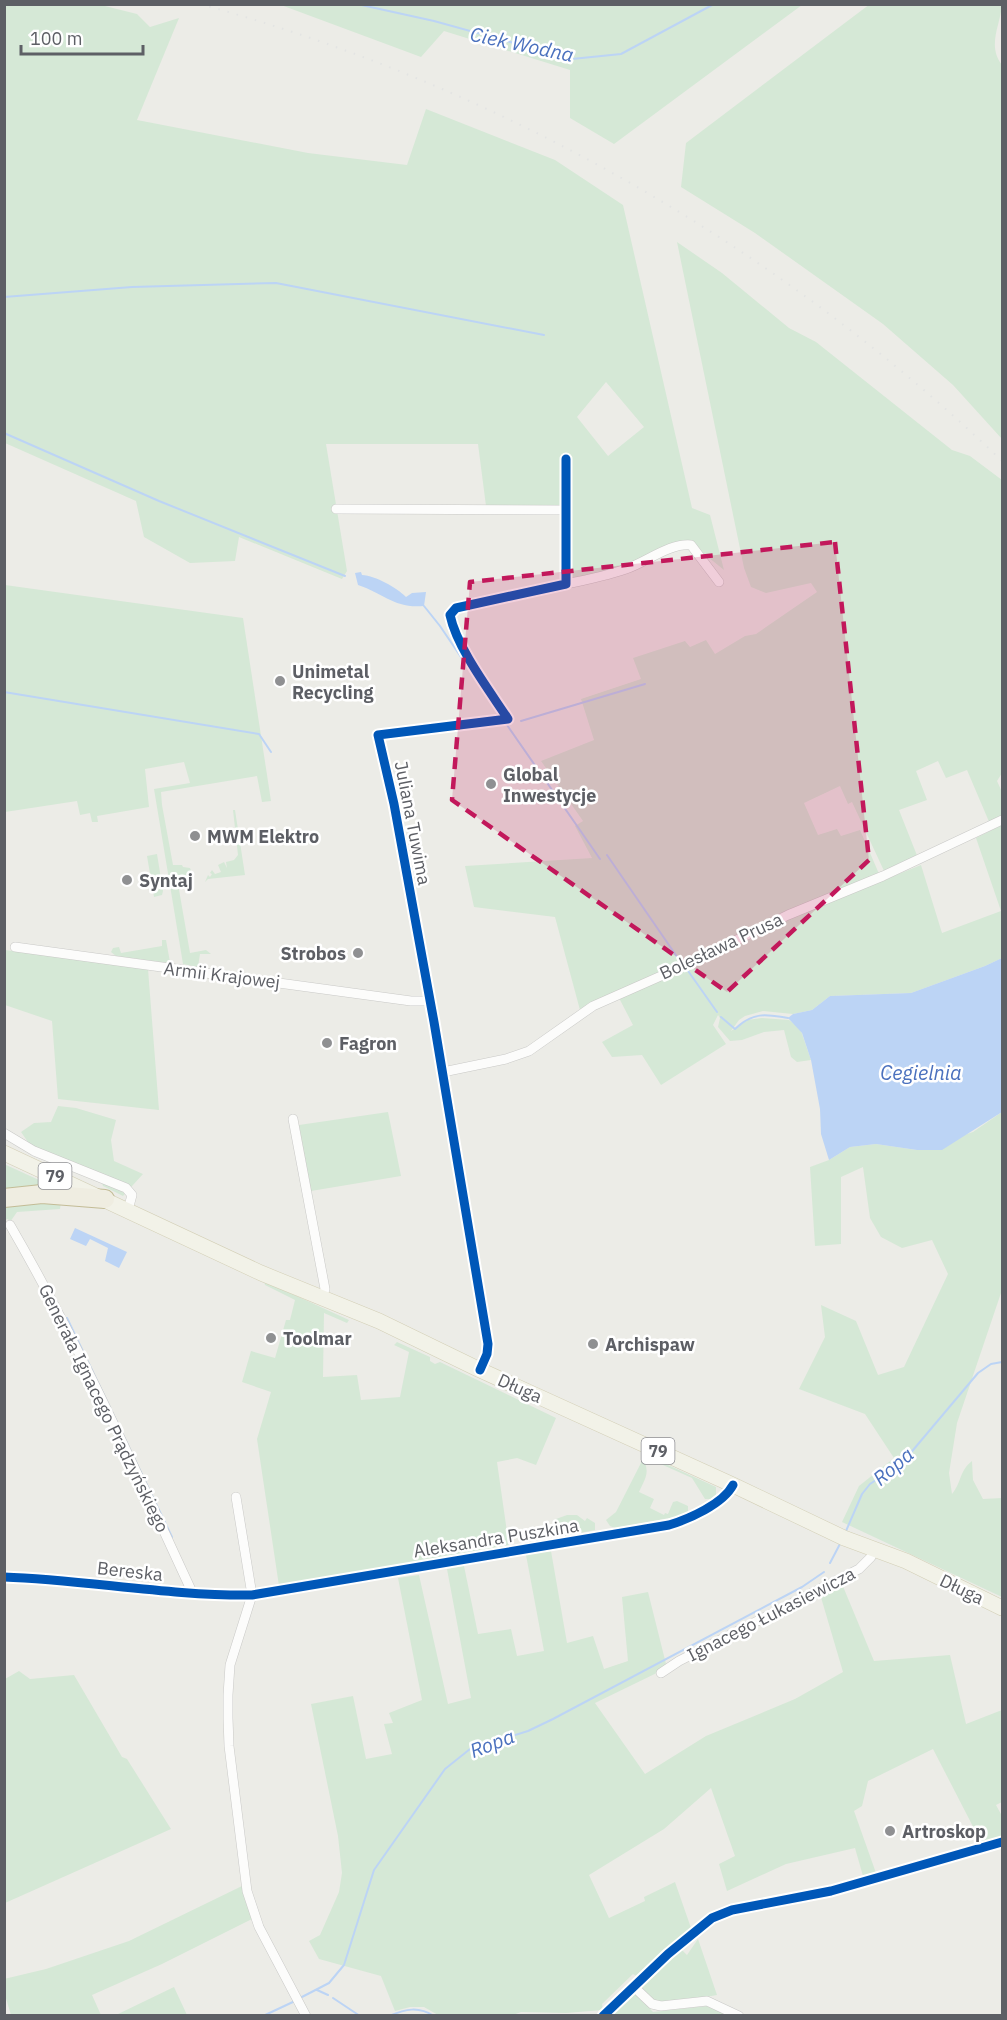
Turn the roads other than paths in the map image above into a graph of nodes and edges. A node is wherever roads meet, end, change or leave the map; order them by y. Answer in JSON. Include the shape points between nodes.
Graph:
{"nodes":[{"id":1,"x":566,"y":459,"type":"dead end"},
{"id":2,"x":336,"y":509,"type":"dead end"},
{"id":3,"x":565,"y":510,"type":"junction"},
{"id":4,"x":719,"y":582,"type":"dead end"},
{"id":5,"x":566,"y":584,"type":"junction"},
{"id":6,"x":1002,"y":820,"type":"edge"},
{"id":7,"x":15,"y":946,"type":"dead end"},
{"id":8,"x":430,"y":1000,"type":"junction"},
{"id":9,"x":443,"y":1072,"type":"junction"},
{"id":10,"x":293,"y":1119,"type":"dead end"},
{"id":11,"x":4,"y":1133,"type":"edge"},
{"id":12,"x":4,"y":1153,"type":"edge"},
{"id":13,"x":4,"y":1198,"type":"edge"},
{"id":14,"x":105,"y":1200,"type":"junction"},
{"id":15,"x":128,"y":1210,"type":"junction"},
{"id":16,"x":10,"y":1225,"type":"dead end"},
{"id":17,"x":322,"y":1298,"type":"junction"},
{"id":18,"x":480,"y":1370,"type":"junction"},
{"id":19,"x":734,"y":1485,"type":"junction"},
{"id":20,"x":236,"y":1497,"type":"dead end"},
{"id":21,"x":874,"y":1549,"type":"junction"},
{"id":22,"x":4,"y":1577,"type":"edge"},
{"id":23,"x":193,"y":1594,"type":"junction"},
{"id":24,"x":252,"y":1595,"type":"junction"},
{"id":25,"x":1002,"y":1608,"type":"edge"},
{"id":26,"x":661,"y":1673,"type":"dead end"},
{"id":27,"x":1002,"y":1842,"type":"edge"},
{"id":28,"x":633,"y":1986,"type":"junction"},
{"id":29,"x":306,"y":2016,"type":"edge"},
{"id":30,"x":603,"y":2016,"type":"edge"},
{"id":31,"x":739,"y":2016,"type":"edge"}],
"edges":[{"from":1,"to":3,"type":"street"},
{"from":2,"to":3,"type":"street"},
{"from":3,"to":5,"type":"street"},
{"from":4,"to":5,"type":"street","name":"Juliana Tuwima","via":[[691,545],[681,544],[628,568]]},
{"from":5,"to":8,"type":"street","name":"Juliana Tuwima","via":[[456,608],[450,615],[473,664],[508,719],[378,735]]},
{"from":6,"to":9,"type":"street","name":"Bolesława Prusa","via":[[593,1006],[529,1051]]},
{"from":7,"to":8,"type":"street","name":"Armii Krajowej"},
{"from":8,"to":9,"type":"street","name":"Juliana Tuwima"},
{"from":9,"to":18,"type":"street","name":"Juliana Tuwima","via":[[487,1333],[488,1350]]},
{"from":10,"to":17,"type":"street","via":[[325,1289]]},
{"from":11,"to":15,"type":"street","via":[[34,1151],[126,1188],[132,1195]]},
{"from":12,"to":14,"type":"main road","name":"Długa","number":"79"},
{"from":13,"to":14,"type":"highway","via":[[42,1194]]},
{"from":14,"to":15,"type":"main road","name":"Długa","number":"79"},
{"from":15,"to":17,"type":"main road","name":"Długa","number":"79"},
{"from":16,"to":23,"type":"street","name":"Generała Ignacego Prądzyńskiego","via":[[83,1358]]},
{"from":17,"to":18,"type":"main road","name":"Długa","number":"79"},
{"from":18,"to":19,"type":"main road","name":"Długa","number":"79"},
{"from":19,"to":21,"type":"main road","name":"Długa","number":"79"},
{"from":19,"to":24,"type":"street","name":"Aleksandra Puszkina","via":[[727,1495],[700,1512],[669,1525]]},
{"from":20,"to":24,"type":"street"},
{"from":21,"to":25,"type":"main road","name":"Długa","number":"79"},
{"from":21,"to":26,"type":"street","name":"Ignacego Łukasiewicza","via":[[859,1569]]},
{"from":22,"to":23,"type":"street","name":"Bereska"},
{"from":23,"to":24,"type":"street","name":"Bereska"},
{"from":24,"to":29,"type":"street","via":[[230,1665],[228,1695],[229,1746],[247,1892],[259,1927]]},
{"from":27,"to":28,"type":"street","via":[[831,1891],[732,1910],[705,1922]]},
{"from":28,"to":30,"type":"street"},
{"from":28,"to":31,"type":"street","via":[[652,2004],[707,2001]]}]}
